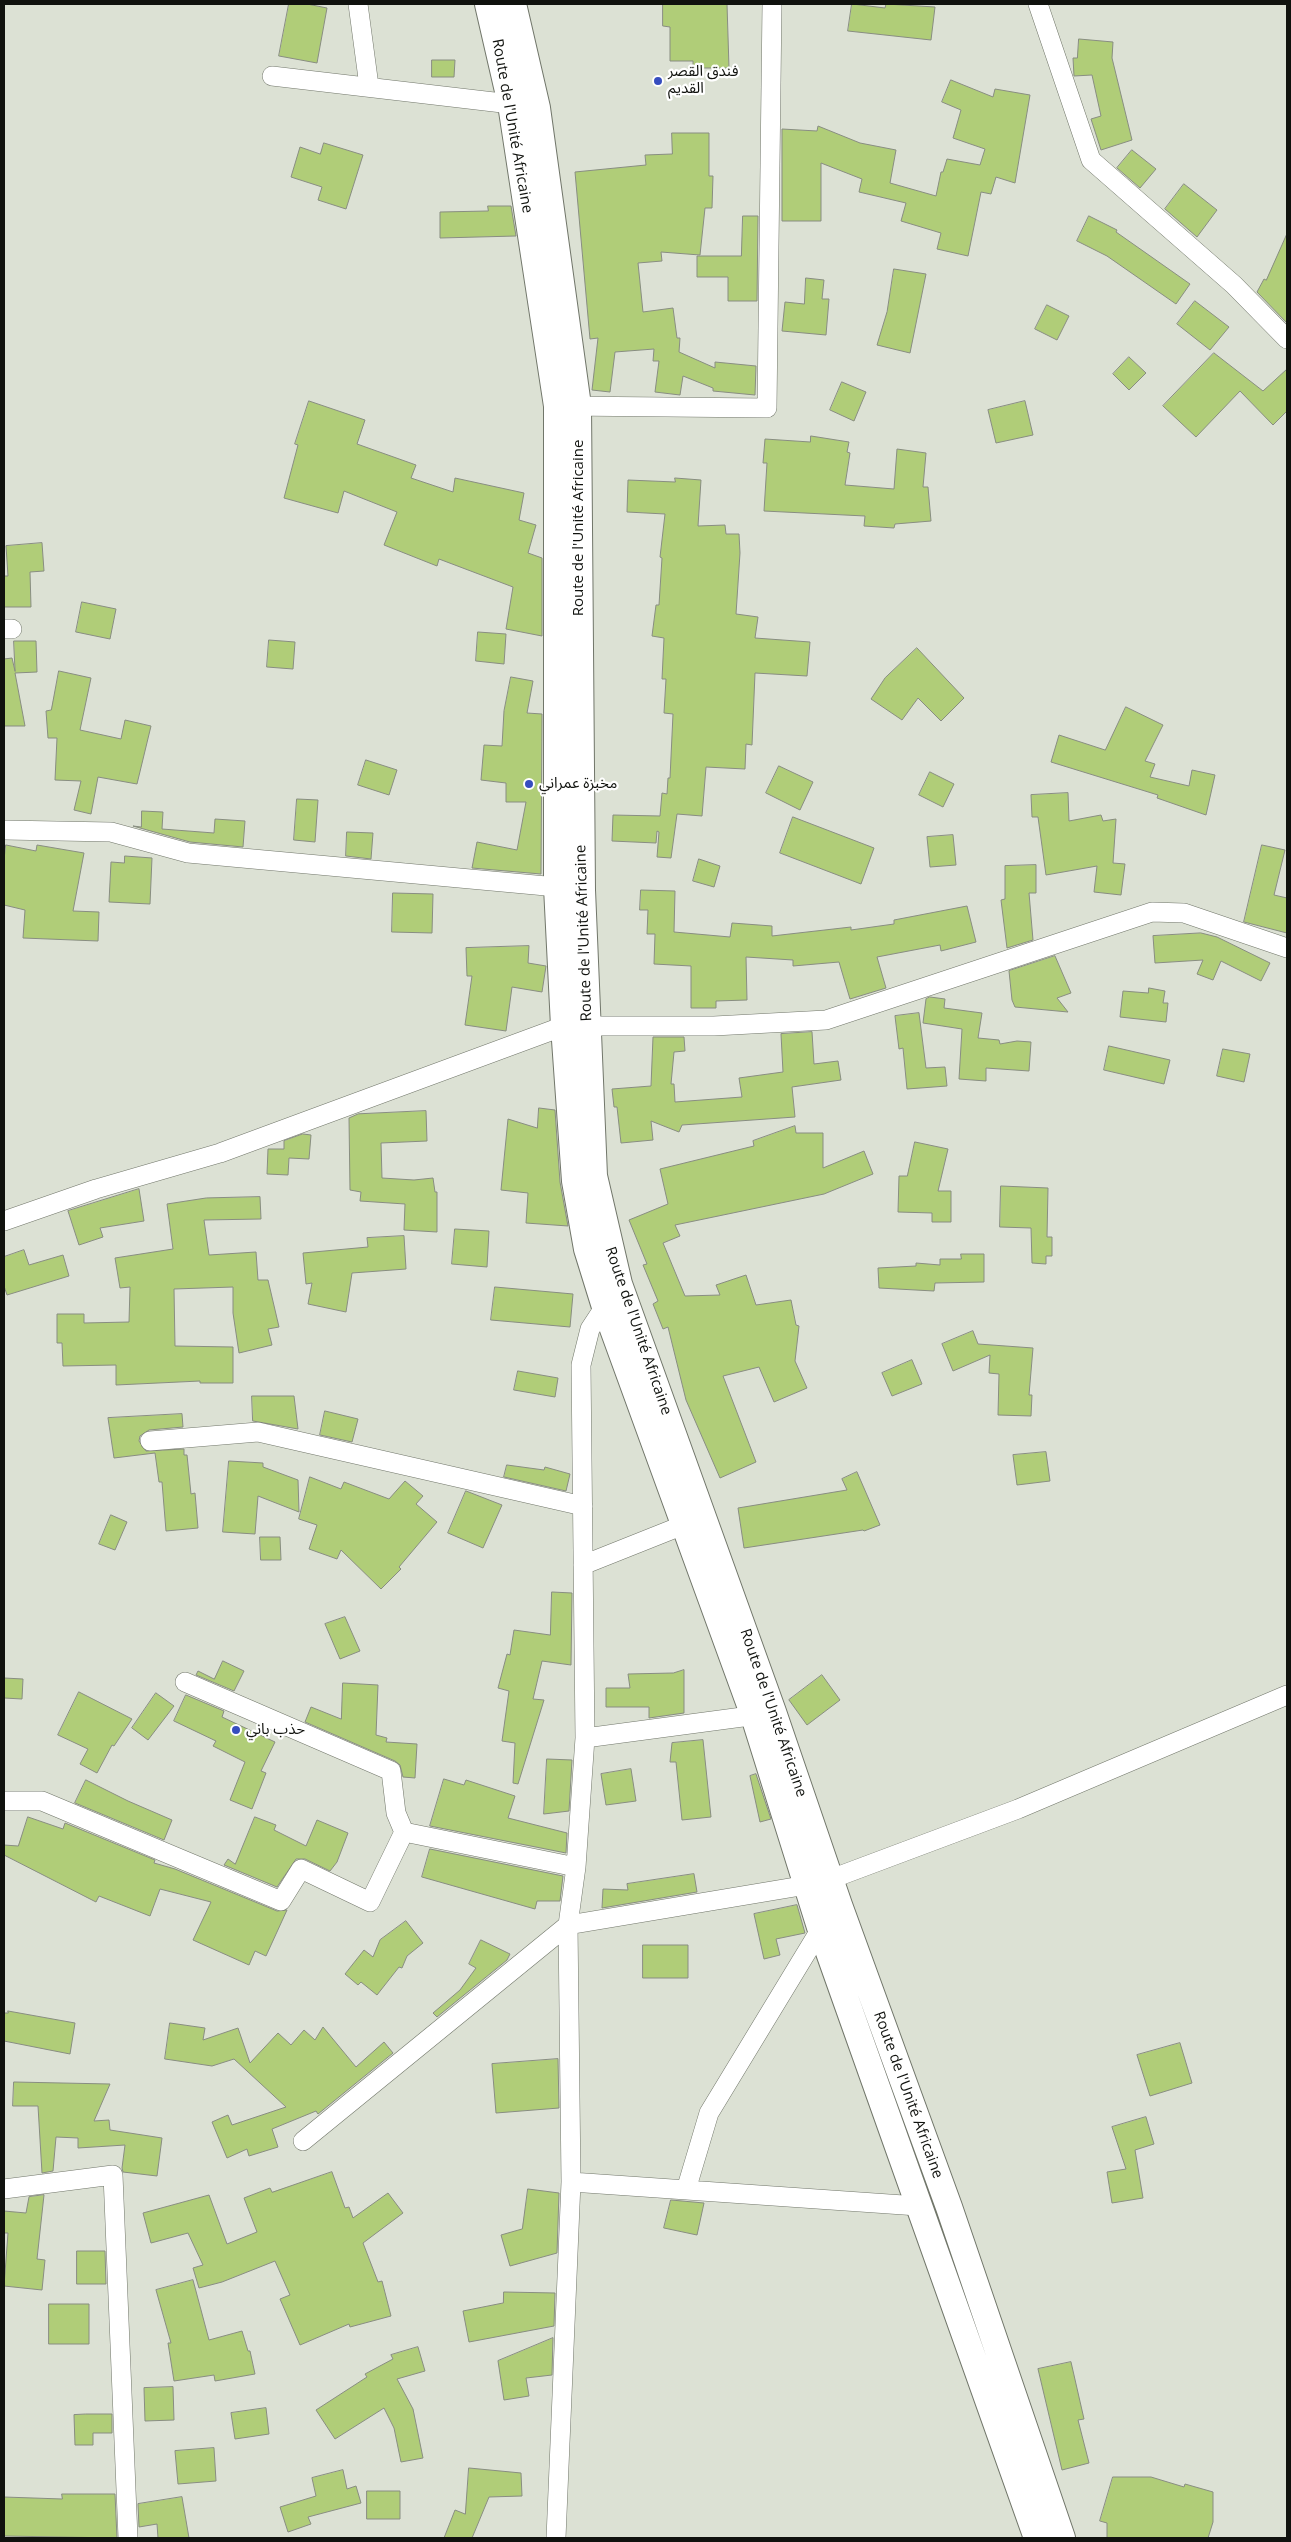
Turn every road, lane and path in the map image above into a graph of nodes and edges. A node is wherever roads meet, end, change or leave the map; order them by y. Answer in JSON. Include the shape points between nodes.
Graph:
{"nodes":[{"id":1,"x":358,"y":4,"type":"edge"},
{"id":2,"x":488,"y":4,"type":"edge"},
{"id":3,"x":513,"y":4,"type":"edge"},
{"id":4,"x":772,"y":4,"type":"edge"},
{"id":5,"x":1038,"y":4,"type":"edge"},
{"id":6,"x":272,"y":76,"type":"dead end"},
{"id":7,"x":369,"y":86,"type":"junction"},
{"id":8,"x":511,"y":104,"type":"junction"},
{"id":9,"x":1287,"y":339,"type":"edge"},
{"id":10,"x":568,"y":406,"type":"junction"},
{"id":11,"x":4,"y":830,"type":"edge"},
{"id":12,"x":557,"y":887,"type":"junction"},
{"id":13,"x":1287,"y":948,"type":"edge"},
{"id":14,"x":575,"y":1025,"type":"junction"},
{"id":15,"x":4,"y":1221,"type":"edge"},
{"id":16,"x":598,"y":1245,"type":"junction"},
{"id":17,"x":619,"y":1284,"type":"junction"},
{"id":18,"x":605,"y":1307,"type":"junction"},
{"id":19,"x":150,"y":1441,"type":"dead end"},
{"id":20,"x":583,"y":1506,"type":"junction"},
{"id":21,"x":694,"y":1520,"type":"junction"},
{"id":22,"x":583,"y":1565,"type":"junction"},
{"id":23,"x":185,"y":1682,"type":"dead end"},
{"id":24,"x":1287,"y":1695,"type":"edge"},
{"id":25,"x":764,"y":1714,"type":"junction"},
{"id":26,"x":585,"y":1738,"type":"junction"},
{"id":27,"x":4,"y":1801,"type":"edge"},
{"id":28,"x":404,"y":1832,"type":"junction"},
{"id":29,"x":576,"y":1867,"type":"junction"},
{"id":30,"x":819,"y":1882,"type":"junction"},
{"id":31,"x":839,"y":1905,"type":"junction"},
{"id":32,"x":568,"y":1925,"type":"junction"},
{"id":33,"x":820,"y":1928,"type":"junction"},
{"id":34,"x":303,"y":2141,"type":"dead end"},
{"id":35,"x":571,"y":2182,"type":"junction"},
{"id":36,"x":4,"y":2189,"type":"edge"},
{"id":37,"x":686,"y":2190,"type":"junction"},
{"id":38,"x":918,"y":2206,"type":"junction"},
{"id":39,"x":128,"y":2538,"type":"edge"},
{"id":40,"x":556,"y":2538,"type":"edge"},
{"id":41,"x":1037,"y":2538,"type":"edge"},
{"id":42,"x":1062,"y":2538,"type":"edge"}],
"edges":[{"from":1,"to":7,"type":"street"},
{"from":2,"to":8,"type":"main road","name":"Route de l'Unité Africaine"},
{"from":3,"to":10,"type":"main road","name":"Route de l'Unité Africaine","via":[[537,108]]},
{"from":4,"to":10,"type":"street","via":[[767,408]]},
{"from":5,"to":9,"type":"street","via":[[1091,160],[1234,285]]},
{"from":6,"to":7,"type":"street"},
{"from":7,"to":8,"type":"street"},
{"from":8,"to":10,"type":"main road","name":"Route de l'Unité Africaine"},
{"from":10,"to":12,"type":"main road","name":"Route de l'Unité Africaine"},
{"from":10,"to":14,"type":"main road","name":"Route de l'Unité Africaine","via":[[582,890]]},
{"from":11,"to":12,"type":"street","via":[[111,832],[188,853]]},
{"from":12,"to":14,"type":"main road","name":"Route de l'Unité Africaine"},
{"from":13,"to":14,"type":"street","via":[[1184,913],[1152,912],[826,1020],[714,1026]]},
{"from":14,"to":15,"type":"street","via":[[220,1154],[96,1189]]},
{"from":14,"to":16,"type":"main road","name":"Route de l'Unité Africaine","via":[[594,1176]]},
{"from":16,"to":17,"type":"main road","name":"Route de l'Unité Africaine"},
{"from":16,"to":18,"type":"main road","name":"Route de l'Unité Africaine"},
{"from":17,"to":18,"type":"street"},
{"from":17,"to":21,"type":"main road","name":"Route de l'Unité Africaine"},
{"from":18,"to":20,"type":"street","via":[[590,1329],[581,1365]]},
{"from":18,"to":21,"type":"main road","name":"Route de l'Unité Africaine"},
{"from":19,"to":20,"type":"street","via":[[258,1432]]},
{"from":20,"to":22,"type":"street"},
{"from":21,"to":22,"type":"street"},
{"from":21,"to":25,"type":"main road","name":"Route de l'Unité Africaine"},
{"from":22,"to":26,"type":"street"},
{"from":23,"to":28,"type":"street","via":[[391,1771],[396,1814]]},
{"from":24,"to":30,"type":"street","via":[[1018,1809]]},
{"from":25,"to":26,"type":"street"},
{"from":25,"to":30,"type":"main road","name":"Route de l'Unité Africaine"},
{"from":26,"to":29,"type":"street"},
{"from":27,"to":28,"type":"street","via":[[42,1801],[281,1901],[301,1869],[370,1902]]},
{"from":28,"to":29,"type":"street"},
{"from":29,"to":32,"type":"street"},
{"from":30,"to":31,"type":"main road","name":"Route de l'Unité Africaine"},
{"from":30,"to":32,"type":"street"},
{"from":30,"to":33,"type":"main road","name":"Route de l'Unité Africaine"},
{"from":31,"to":33,"type":"street"},
{"from":31,"to":42,"type":"main road","name":"Route de l'Unité Africaine","via":[[949,2207]]},
{"from":32,"to":34,"type":"street"},
{"from":32,"to":35,"type":"street"},
{"from":33,"to":37,"type":"street","via":[[709,2113]]},
{"from":33,"to":38,"type":"main road","name":"Route de l'Unité Africaine"},
{"from":35,"to":37,"type":"street"},
{"from":35,"to":40,"type":"street"},
{"from":36,"to":39,"type":"street","via":[[113,2175]]},
{"from":37,"to":38,"type":"street"},
{"from":38,"to":41,"type":"main road","name":"Route de l'Unité Africaine"}]}
